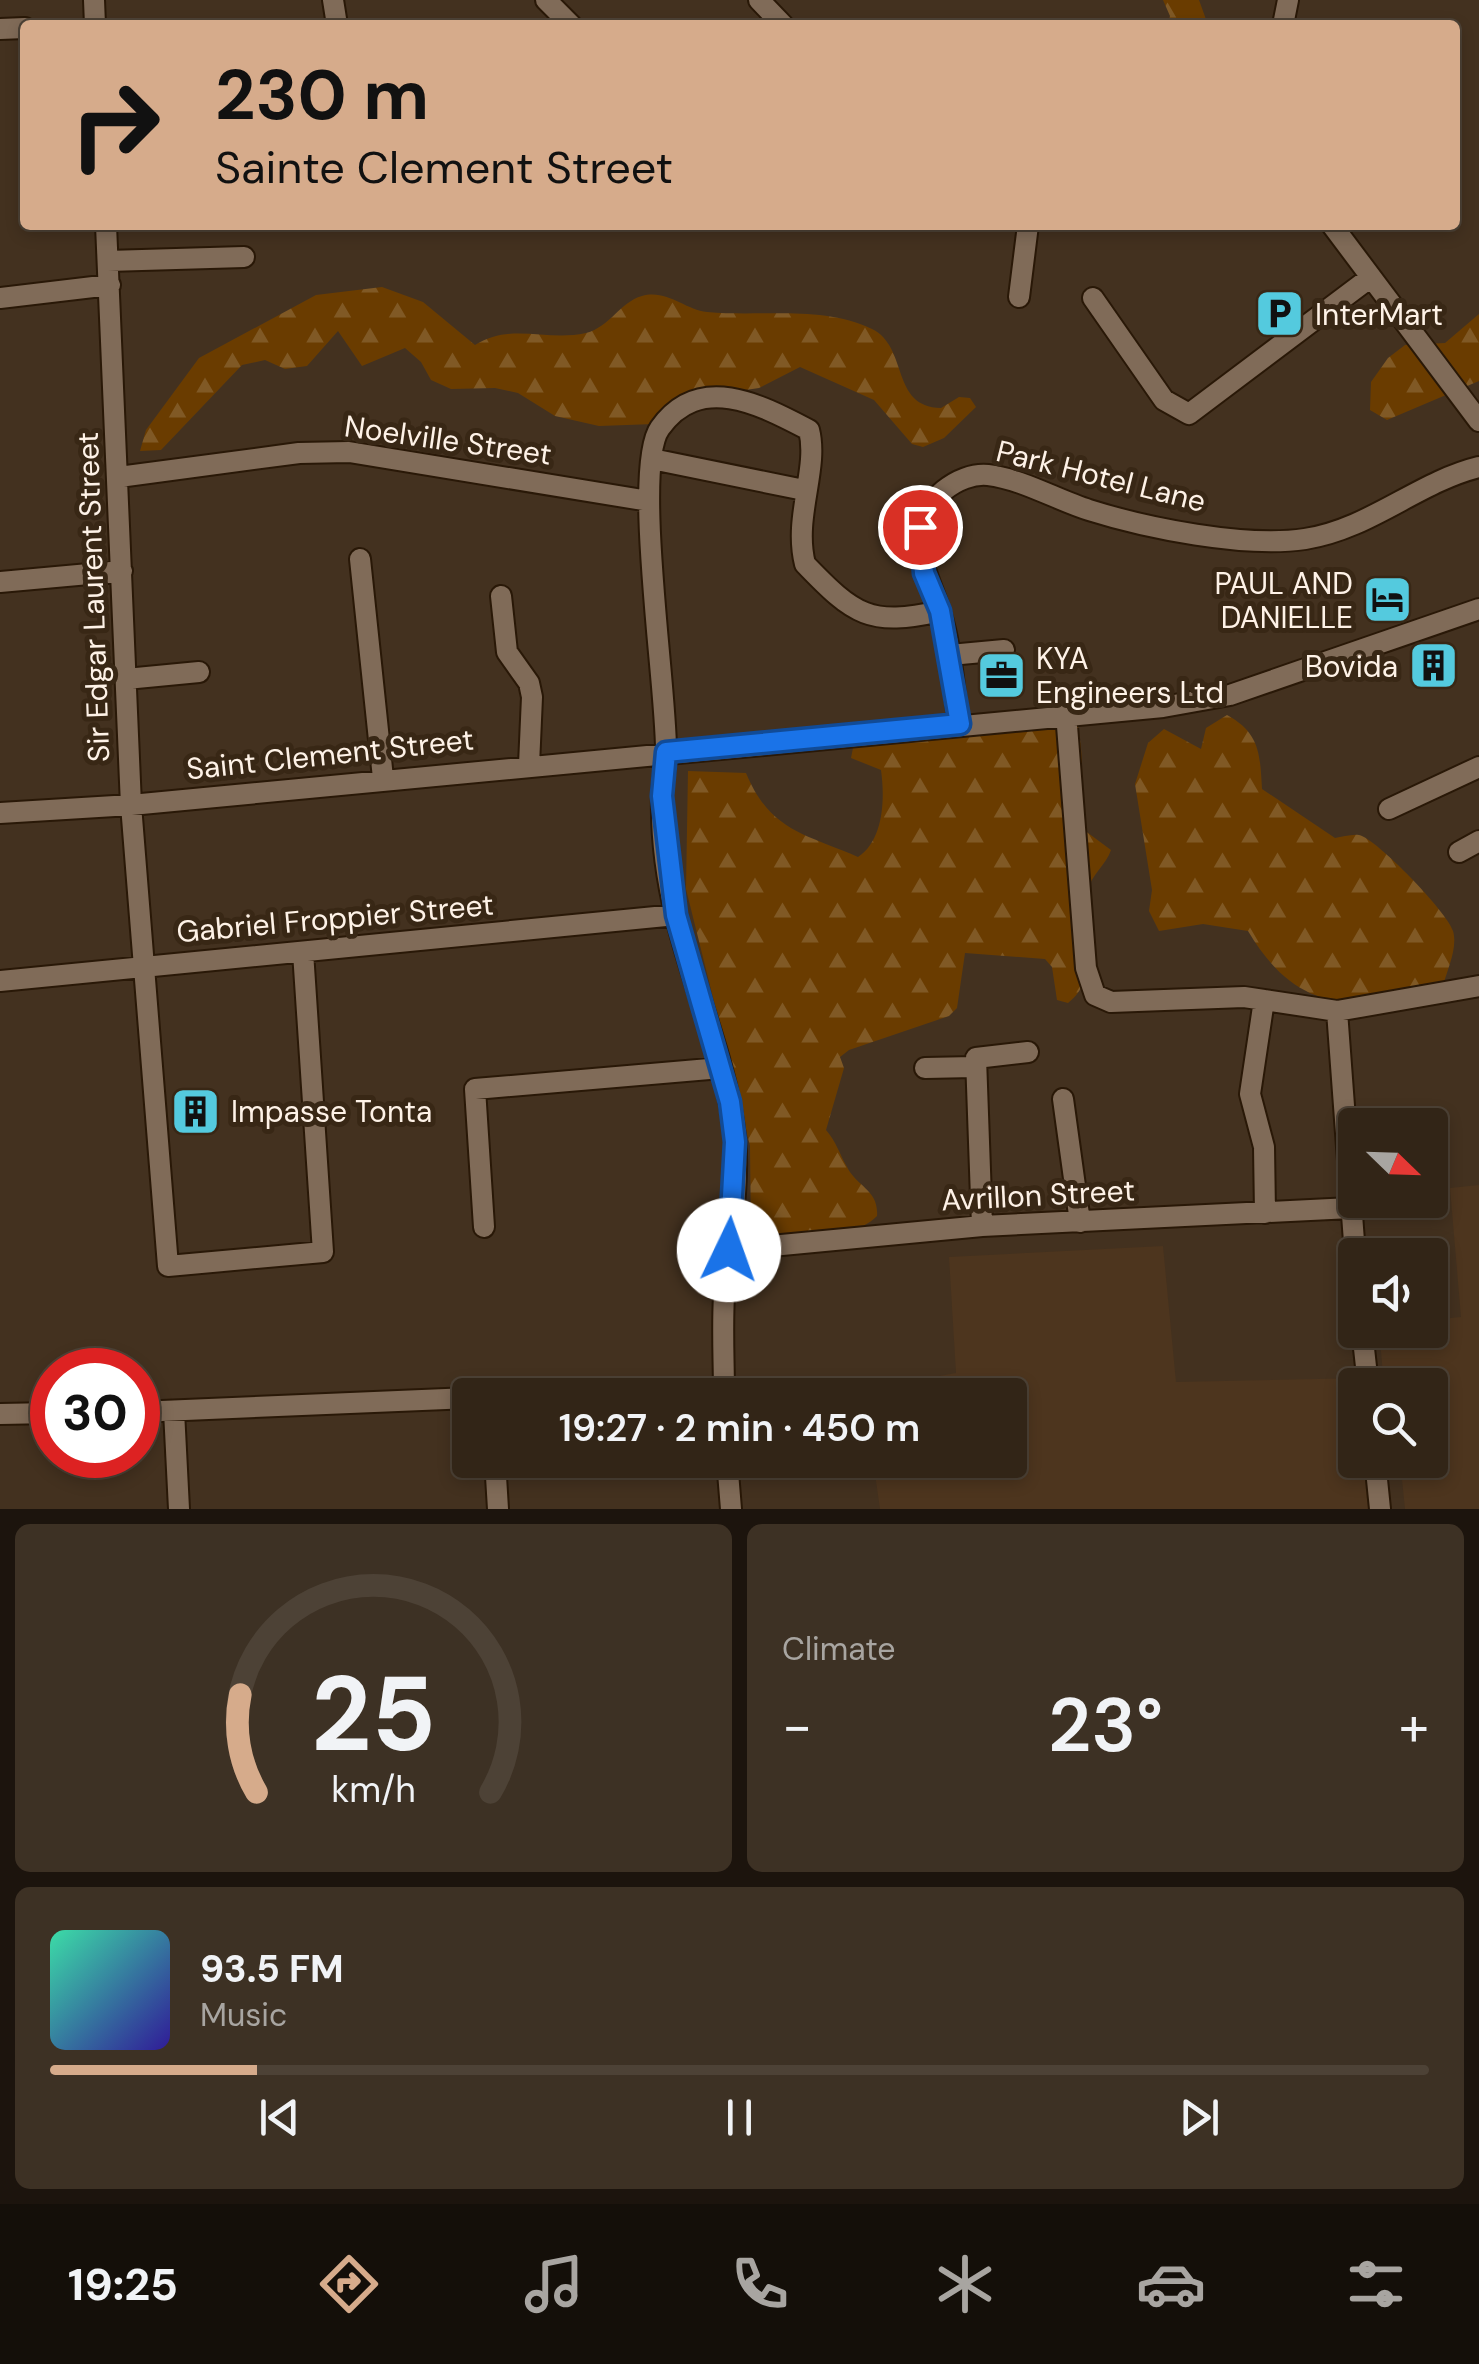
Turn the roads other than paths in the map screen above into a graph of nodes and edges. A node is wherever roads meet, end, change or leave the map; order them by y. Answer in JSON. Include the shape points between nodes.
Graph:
{"nodes":[{"id":1,"x":546,"y":0,"type":"edge"},
{"id":2,"x":759,"y":0,"type":"edge"},
{"id":3,"x":567,"y":20,"type":"edge"},
{"id":4,"x":777,"y":20,"type":"edge"},
{"id":5,"x":106,"y":230,"type":"edge"},
{"id":6,"x":1027,"y":230,"type":"edge"},
{"id":7,"x":1336,"y":230,"type":"edge"},
{"id":8,"x":244,"y":256,"type":"dead end"},
{"id":9,"x":108,"y":261,"type":"junction"},
{"id":10,"x":1371,"y":277,"type":"junction"},
{"id":11,"x":110,"y":285,"type":"junction"},
{"id":12,"x":1019,"y":297,"type":"dead end"},
{"id":13,"x":0,"y":298,"type":"edge"},
{"id":14,"x":1093,"y":298,"type":"dead end"},
{"id":15,"x":1479,"y":420,"type":"edge"},
{"id":16,"x":652,"y":459,"type":"junction"},
{"id":17,"x":1479,"y":467,"type":"edge"},
{"id":18,"x":119,"y":477,"type":"junction"},
{"id":19,"x":804,"y":490,"type":"junction"},
{"id":20,"x":649,"y":501,"type":"junction"},
{"id":21,"x":360,"y":559,"type":"dead end"},
{"id":22,"x":122,"y":571,"type":"junction"},
{"id":23,"x":0,"y":582,"type":"edge"},
{"id":24,"x":501,"y":596,"type":"dead end"},
{"id":25,"x":1479,"y":609,"type":"edge"},
{"id":26,"x":940,"y":611,"type":"junction"},
{"id":27,"x":1004,"y":650,"type":"dead end"},
{"id":28,"x":950,"y":655,"type":"junction"},
{"id":29,"x":199,"y":672,"type":"dead end"},
{"id":30,"x":126,"y":679,"type":"junction"},
{"id":31,"x":1066,"y":713,"type":"junction"},
{"id":32,"x":960,"y":724,"type":"junction"},
{"id":33,"x":666,"y":752,"type":"junction"},
{"id":34,"x":529,"y":765,"type":"junction"},
{"id":35,"x":1479,"y":767,"type":"edge"},
{"id":36,"x":383,"y":778,"type":"junction"},
{"id":37,"x":131,"y":805,"type":"junction"},
{"id":38,"x":1389,"y":809,"type":"dead end"},
{"id":39,"x":0,"y":813,"type":"edge"},
{"id":40,"x":1479,"y":842,"type":"edge"},
{"id":41,"x":1459,"y":852,"type":"dead end"},
{"id":42,"x":676,"y":915,"type":"junction"},
{"id":43,"x":304,"y":952,"type":"junction"},
{"id":44,"x":142,"y":966,"type":"junction"},
{"id":45,"x":0,"y":980,"type":"edge"},
{"id":46,"x":1479,"y":986,"type":"edge"},
{"id":47,"x":1264,"y":1000,"type":"junction"},
{"id":48,"x":1337,"y":1011,"type":"junction"},
{"id":49,"x":1028,"y":1052,"type":"dead end"},
{"id":50,"x":974,"y":1067,"type":"junction"},
{"id":51,"x":720,"y":1068,"type":"junction"},
{"id":52,"x":925,"y":1068,"type":"dead end"},
{"id":53,"x":1063,"y":1099,"type":"dead end"},
{"id":54,"x":1344,"y":1108,"type":"edge"},
{"id":55,"x":1338,"y":1209,"type":"edge"},
{"id":56,"x":1265,"y":1213,"type":"junction"},
{"id":57,"x":1080,"y":1222,"type":"junction"},
{"id":58,"x":982,"y":1226,"type":"junction"},
{"id":59,"x":484,"y":1227,"type":"dead end"},
{"id":60,"x":729,"y":1250,"type":"junction"},
{"id":61,"x":725,"y":1378,"type":"edge"},
{"id":62,"x":452,"y":1399,"type":"edge"},
{"id":63,"x":174,"y":1410,"type":"junction"},
{"id":64,"x":160,"y":1411,"type":"edge"},
{"id":65,"x":30,"y":1413,"type":"edge"},
{"id":66,"x":0,"y":1414,"type":"edge"},
{"id":67,"x":496,"y":1478,"type":"edge"},
{"id":68,"x":728,"y":1478,"type":"edge"},
{"id":69,"x":1377,"y":1478,"type":"edge"},
{"id":70,"x":179,"y":1509,"type":"edge"},
{"id":71,"x":498,"y":1509,"type":"edge"},
{"id":72,"x":730,"y":1509,"type":"edge"},
{"id":73,"x":1380,"y":1509,"type":"edge"}],
"edges":[{"from":1,"to":3,"type":"street"},
{"from":2,"to":4,"type":"street"},
{"from":5,"to":9,"type":"street","name":"Sir Edgar Laurent Street"},
{"from":6,"to":12,"type":"street"},
{"from":7,"to":10,"type":"street"},
{"from":8,"to":9,"type":"street"},
{"from":9,"to":11,"type":"street","name":"Sir Edgar Laurent Street"},
{"from":10,"to":14,"type":"street","via":[[1189,414],[1164,400]]},
{"from":10,"to":15,"type":"street"},
{"from":11,"to":13,"type":"street"},
{"from":11,"to":18,"type":"street","name":"Sir Edgar Laurent Street"},
{"from":16,"to":19,"type":"street"},
{"from":16,"to":19,"type":"street","via":[[659,429],[676,410],[701,396],[737,399],[808,430],[813,446]]},
{"from":16,"to":20,"type":"street"},
{"from":17,"to":26,"type":"street","name":"Park Hotel Lane","via":[[1373,519],[1305,539],[1259,540],[1125,519],[988,476],[961,478],[935,499],[920,527],[924,573]]},
{"from":18,"to":20,"type":"street","name":"Noelville Street","via":[[349,452]]},
{"from":18,"to":22,"type":"street","name":"Sir Edgar Laurent Street"},
{"from":19,"to":26,"type":"street","via":[[802,550],[823,583],[881,620]]},
{"from":20,"to":33,"type":"street"},
{"from":21,"to":36,"type":"street"},
{"from":22,"to":23,"type":"street"},
{"from":22,"to":30,"type":"street","name":"Sir Edgar Laurent Street"},
{"from":24,"to":34,"type":"street","via":[[508,652],[532,697]]},
{"from":25,"to":31,"type":"street","name":"Saint Clement Street","via":[[1230,694],[1163,707]]},
{"from":26,"to":28,"type":"street","name":"Park Hotel Lane"},
{"from":27,"to":28,"type":"street"},
{"from":28,"to":32,"type":"street","name":"Park Hotel Lane"},
{"from":29,"to":30,"type":"street"},
{"from":30,"to":37,"type":"street","name":"Sir Edgar Laurent Street"},
{"from":31,"to":32,"type":"street","name":"Saint Clement Street"},
{"from":31,"to":47,"type":"street","via":[[1086,968],[1095,995],[1111,1002],[1182,996]]},
{"from":32,"to":33,"type":"street","name":"Saint Clement Street"},
{"from":33,"to":34,"type":"street","name":"Saint Clement Street"},
{"from":33,"to":42,"type":"street","via":[[662,796]]},
{"from":34,"to":36,"type":"street","name":"Saint Clement Street"},
{"from":35,"to":38,"type":"street"},
{"from":36,"to":37,"type":"street","name":"Saint Clement Street"},
{"from":37,"to":39,"type":"street","name":"Saint Clement Street"},
{"from":37,"to":44,"type":"street","name":"Sir Edgar Laurent Street"},
{"from":40,"to":41,"type":"street"},
{"from":42,"to":43,"type":"street","name":"Gabriel Froppier Street"},
{"from":42,"to":51,"type":"street"},
{"from":43,"to":44,"type":"street","name":"Gabriel Froppier Street"},
{"from":43,"to":44,"type":"street","via":[[324,1252],[168,1266]]},
{"from":44,"to":45,"type":"street","name":"Gabriel Froppier Street"},
{"from":46,"to":48,"type":"street"},
{"from":47,"to":48,"type":"street"},
{"from":47,"to":56,"type":"street","via":[[1250,1094],[1264,1148]]},
{"from":48,"to":54,"type":"street"},
{"from":49,"to":50,"type":"street","via":[[976,1058]]},
{"from":50,"to":52,"type":"street"},
{"from":50,"to":58,"type":"street"},
{"from":51,"to":59,"type":"street","via":[[475,1090]]},
{"from":51,"to":60,"type":"street","via":[[735,1142]]},
{"from":53,"to":57,"type":"street"},
{"from":55,"to":56,"type":"street","name":"Avrillon Street"},
{"from":56,"to":57,"type":"street","name":"Avrillon Street"},
{"from":57,"to":58,"type":"street","name":"Avrillon Street"},
{"from":58,"to":60,"type":"street","name":"Avrillon Street"},
{"from":60,"to":61,"type":"street"},
{"from":62,"to":63,"type":"street"},
{"from":63,"to":64,"type":"street"},
{"from":63,"to":70,"type":"street"},
{"from":65,"to":66,"type":"street"},
{"from":67,"to":71,"type":"street"},
{"from":68,"to":72,"type":"street"},
{"from":69,"to":73,"type":"street"}]}
